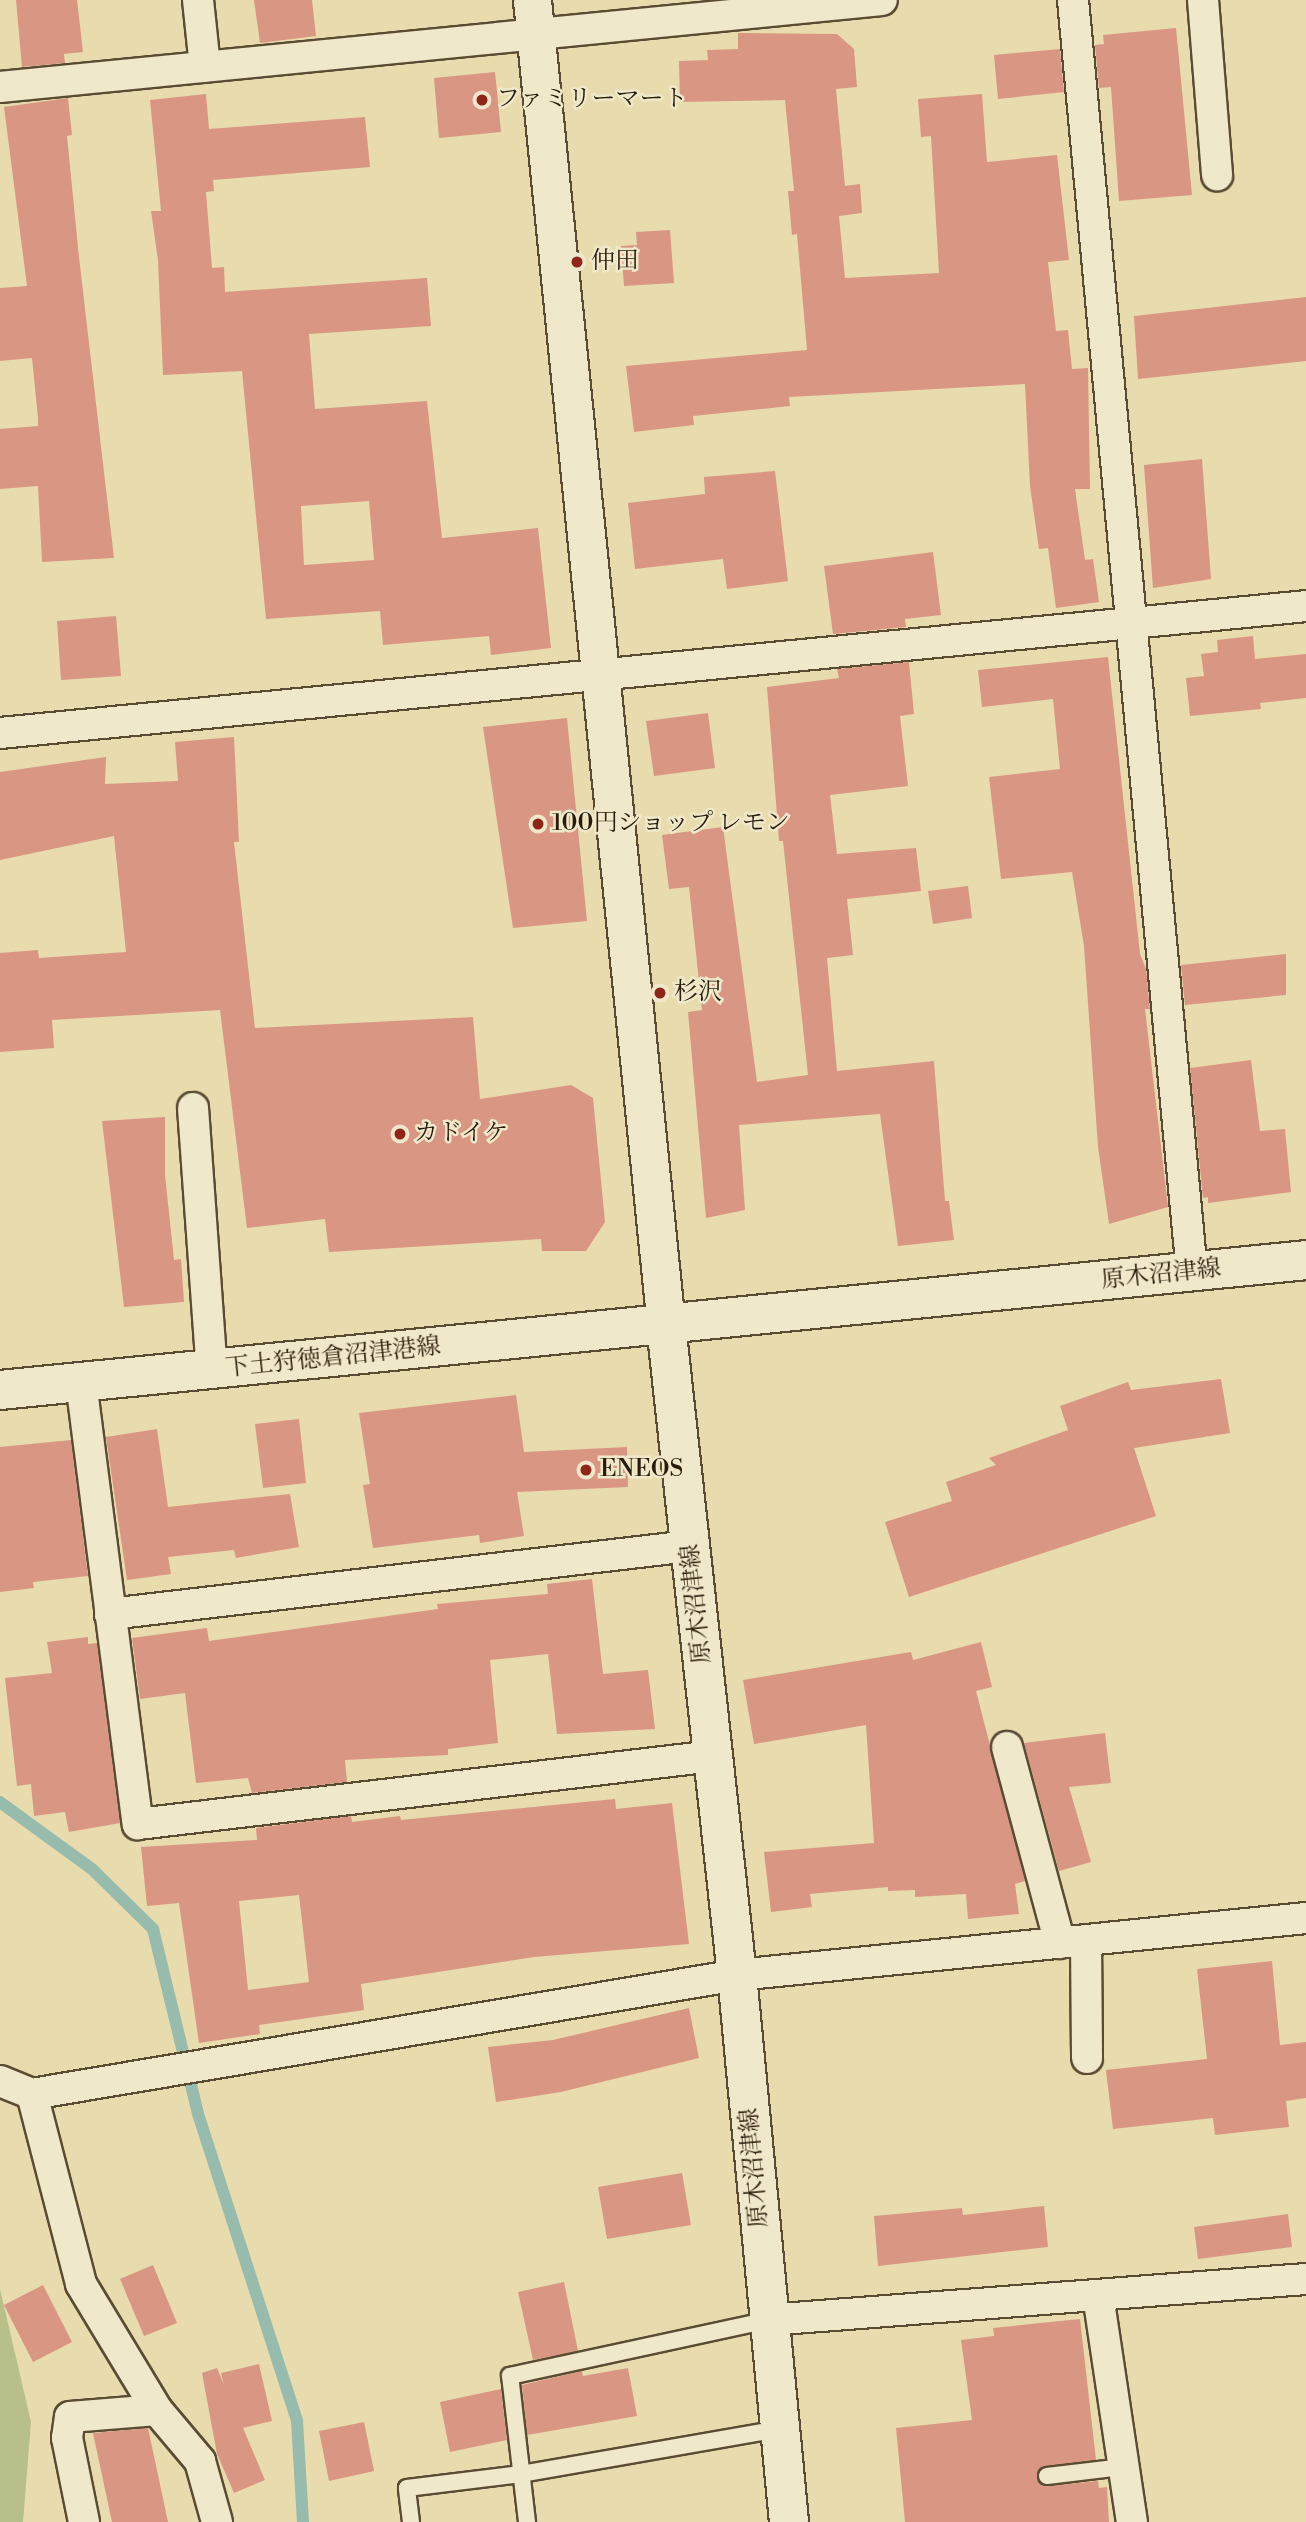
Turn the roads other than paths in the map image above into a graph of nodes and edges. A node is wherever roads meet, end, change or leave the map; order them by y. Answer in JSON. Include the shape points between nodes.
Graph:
{"nodes":[{"id":1,"x":198,"y":0,"type":"edge"},
{"id":2,"x":880,"y":0,"type":"edge"},
{"id":3,"x":1073,"y":0,"type":"edge"},
{"id":4,"x":1203,"y":0,"type":"edge"},
{"id":5,"x":756,"y":6,"type":"edge"},
{"id":6,"x":534,"y":16,"type":"edge"},
{"id":7,"x":205,"y":67,"type":"junction"},
{"id":8,"x":0,"y":87,"type":"edge"},
{"id":9,"x":1217,"y":175,"type":"dead end"},
{"id":10,"x":1306,"y":607,"type":"edge"},
{"id":11,"x":1133,"y":623,"type":"junction"},
{"id":12,"x":602,"y":674,"type":"junction"},
{"id":13,"x":0,"y":733,"type":"edge"},
{"id":14,"x":193,"y":1108,"type":"dead end"},
{"id":15,"x":1306,"y":1260,"type":"edge"},
{"id":16,"x":1192,"y":1272,"type":"junction"},
{"id":17,"x":666,"y":1325,"type":"junction"},
{"id":18,"x":212,"y":1370,"type":"junction"},
{"id":19,"x":81,"y":1382,"type":"junction"},
{"id":20,"x":0,"y":1390,"type":"edge"},
{"id":21,"x":690,"y":1546,"type":"junction"},
{"id":22,"x":110,"y":1614,"type":"junction"},
{"id":23,"x":1007,"y":1747,"type":"dead end"},
{"id":24,"x":713,"y":1756,"type":"junction"},
{"id":25,"x":1306,"y":1919,"type":"edge"},
{"id":26,"x":1073,"y":1942,"type":"junction"},
{"id":27,"x":737,"y":1975,"type":"junction"},
{"id":28,"x":1087,"y":2058,"type":"dead end"},
{"id":29,"x":0,"y":2081,"type":"edge"},
{"id":30,"x":32,"y":2094,"type":"junction"},
{"id":31,"x":1306,"y":2279,"type":"edge"},
{"id":32,"x":1098,"y":2295,"type":"junction"},
{"id":33,"x":768,"y":2320,"type":"junction"},
{"id":34,"x":157,"y":2410,"type":"junction"},
{"id":35,"x":779,"y":2429,"type":"junction"},
{"id":36,"x":1124,"y":2467,"type":"junction"},
{"id":37,"x":521,"y":2474,"type":"junction"},
{"id":38,"x":1047,"y":2476,"type":"dead end"},
{"id":39,"x":84,"y":2522,"type":"edge"},
{"id":40,"x":217,"y":2522,"type":"edge"},
{"id":41,"x":411,"y":2522,"type":"edge"},
{"id":42,"x":527,"y":2522,"type":"edge"},
{"id":43,"x":789,"y":2522,"type":"edge"},
{"id":44,"x":1132,"y":2522,"type":"edge"}],
"edges":[{"from":1,"to":7,"type":"street"},
{"from":2,"to":5,"type":"street"},
{"from":3,"to":11,"type":"street"},
{"from":4,"to":9,"type":"street"},
{"from":5,"to":6,"type":"street"},
{"from":6,"to":7,"type":"street"},
{"from":6,"to":12,"type":"street"},
{"from":7,"to":8,"type":"street"},
{"from":10,"to":11,"type":"street"},
{"from":11,"to":12,"type":"street"},
{"from":11,"to":16,"type":"street"},
{"from":12,"to":13,"type":"street"},
{"from":12,"to":17,"type":"street"},
{"from":14,"to":18,"type":"street"},
{"from":15,"to":16,"type":"main road","name":"原木沼津線"},
{"from":16,"to":17,"type":"main road","name":"原木沼津線"},
{"from":17,"to":18,"type":"main road","name":"下土狩徳倉沼津港線"},
{"from":17,"to":21,"type":"main road","name":"原木沼津線"},
{"from":18,"to":19,"type":"main road","name":"下土狩徳倉沼津港線"},
{"from":19,"to":20,"type":"main road","name":"下土狩徳倉沼津港線"},
{"from":19,"to":22,"type":"street"},
{"from":21,"to":22,"type":"street"},
{"from":21,"to":24,"type":"main road","name":"原木沼津線"},
{"from":22,"to":24,"type":"street","via":[[138,1824]]},
{"from":23,"to":26,"type":"street"},
{"from":24,"to":27,"type":"main road","name":"原木沼津線"},
{"from":25,"to":26,"type":"street"},
{"from":26,"to":27,"type":"street"},
{"from":26,"to":28,"type":"street"},
{"from":27,"to":30,"type":"street"},
{"from":27,"to":33,"type":"main road","name":"原木沼津線"},
{"from":29,"to":30,"type":"street"},
{"from":30,"to":34,"type":"street","via":[[81,2284]]},
{"from":31,"to":32,"type":"street"},
{"from":32,"to":33,"type":"street"},
{"from":32,"to":36,"type":"street"},
{"from":33,"to":35,"type":"main road","name":"原木沼津線"},
{"from":33,"to":37,"type":"lane","via":[[510,2376]]},
{"from":34,"to":39,"type":"street","via":[[70,2417],[67,2438]]},
{"from":34,"to":40,"type":"street","via":[[200,2461]]},
{"from":35,"to":37,"type":"lane"},
{"from":35,"to":43,"type":"main road","name":"原木沼津線"},
{"from":36,"to":38,"type":"lane"},
{"from":36,"to":44,"type":"street"},
{"from":37,"to":41,"type":"lane","via":[[407,2488]]},
{"from":37,"to":42,"type":"lane"}]}
